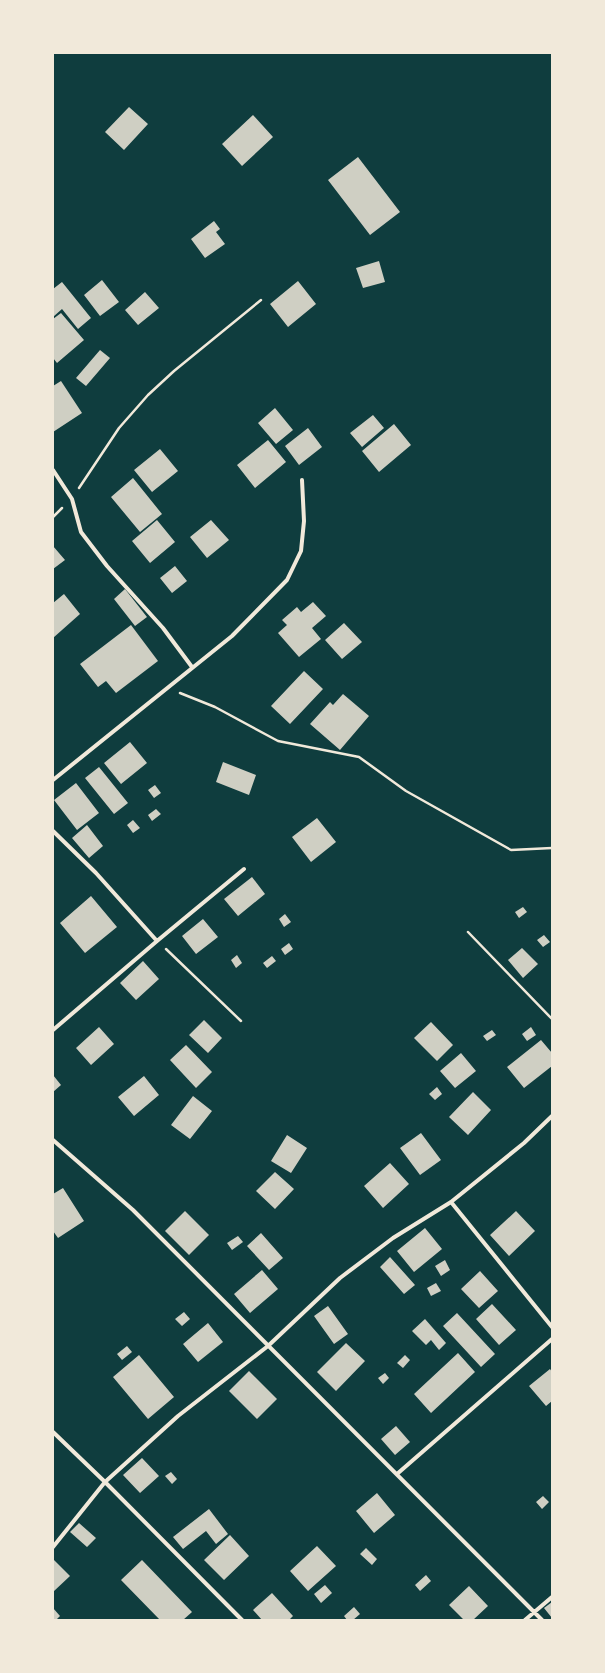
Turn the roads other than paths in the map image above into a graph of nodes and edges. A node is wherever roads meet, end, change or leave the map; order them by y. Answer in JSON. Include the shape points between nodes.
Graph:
{"nodes":[{"id":1,"x":53,"y":470,"type":"edge"},
{"id":2,"x":302,"y":480,"type":"dead end"},
{"id":3,"x":192,"y":667,"type":"junction"},
{"id":4,"x":53,"y":780,"type":"edge"},
{"id":5,"x":53,"y":831,"type":"edge"},
{"id":6,"x":244,"y":869,"type":"dead end"},
{"id":7,"x":157,"y":941,"type":"junction"},
{"id":8,"x":53,"y":1030,"type":"edge"},
{"id":9,"x":552,"y":1116,"type":"edge"},
{"id":10,"x":53,"y":1140,"type":"edge"},
{"id":11,"x":451,"y":1202,"type":"junction"},
{"id":12,"x":552,"y":1327,"type":"edge"},
{"id":13,"x":552,"y":1339,"type":"edge"},
{"id":14,"x":268,"y":1346,"type":"junction"},
{"id":15,"x":53,"y":1432,"type":"edge"},
{"id":16,"x":397,"y":1474,"type":"junction"},
{"id":17,"x":105,"y":1482,"type":"junction"},
{"id":18,"x":53,"y":1547,"type":"edge"},
{"id":19,"x":552,"y":1597,"type":"edge"},
{"id":20,"x":535,"y":1612,"type":"junction"},
{"id":21,"x":239,"y":1619,"type":"edge"},
{"id":22,"x":525,"y":1620,"type":"edge"},
{"id":23,"x":542,"y":1620,"type":"edge"}],
"edges":[{"from":1,"to":3,"type":"street","via":[[72,499],[81,532],[107,566],[163,628]]},
{"from":2,"to":3,"type":"street","via":[[304,521],[301,551],[287,580],[232,636]]},
{"from":3,"to":4,"type":"street"},
{"from":5,"to":7,"type":"street","via":[[96,873]]},
{"from":6,"to":7,"type":"street"},
{"from":7,"to":8,"type":"street"},
{"from":9,"to":11,"type":"street","via":[[524,1143]]},
{"from":10,"to":14,"type":"street","via":[[133,1210]]},
{"from":11,"to":12,"type":"street"},
{"from":11,"to":14,"type":"street","via":[[394,1238],[340,1278]]},
{"from":13,"to":16,"type":"street"},
{"from":14,"to":16,"type":"street"},
{"from":14,"to":17,"type":"street","via":[[178,1416]]},
{"from":15,"to":17,"type":"street"},
{"from":16,"to":20,"type":"street"},
{"from":17,"to":18,"type":"street"},
{"from":17,"to":21,"type":"street"},
{"from":19,"to":20,"type":"street"},
{"from":20,"to":22,"type":"street"},
{"from":20,"to":23,"type":"street"}]}
